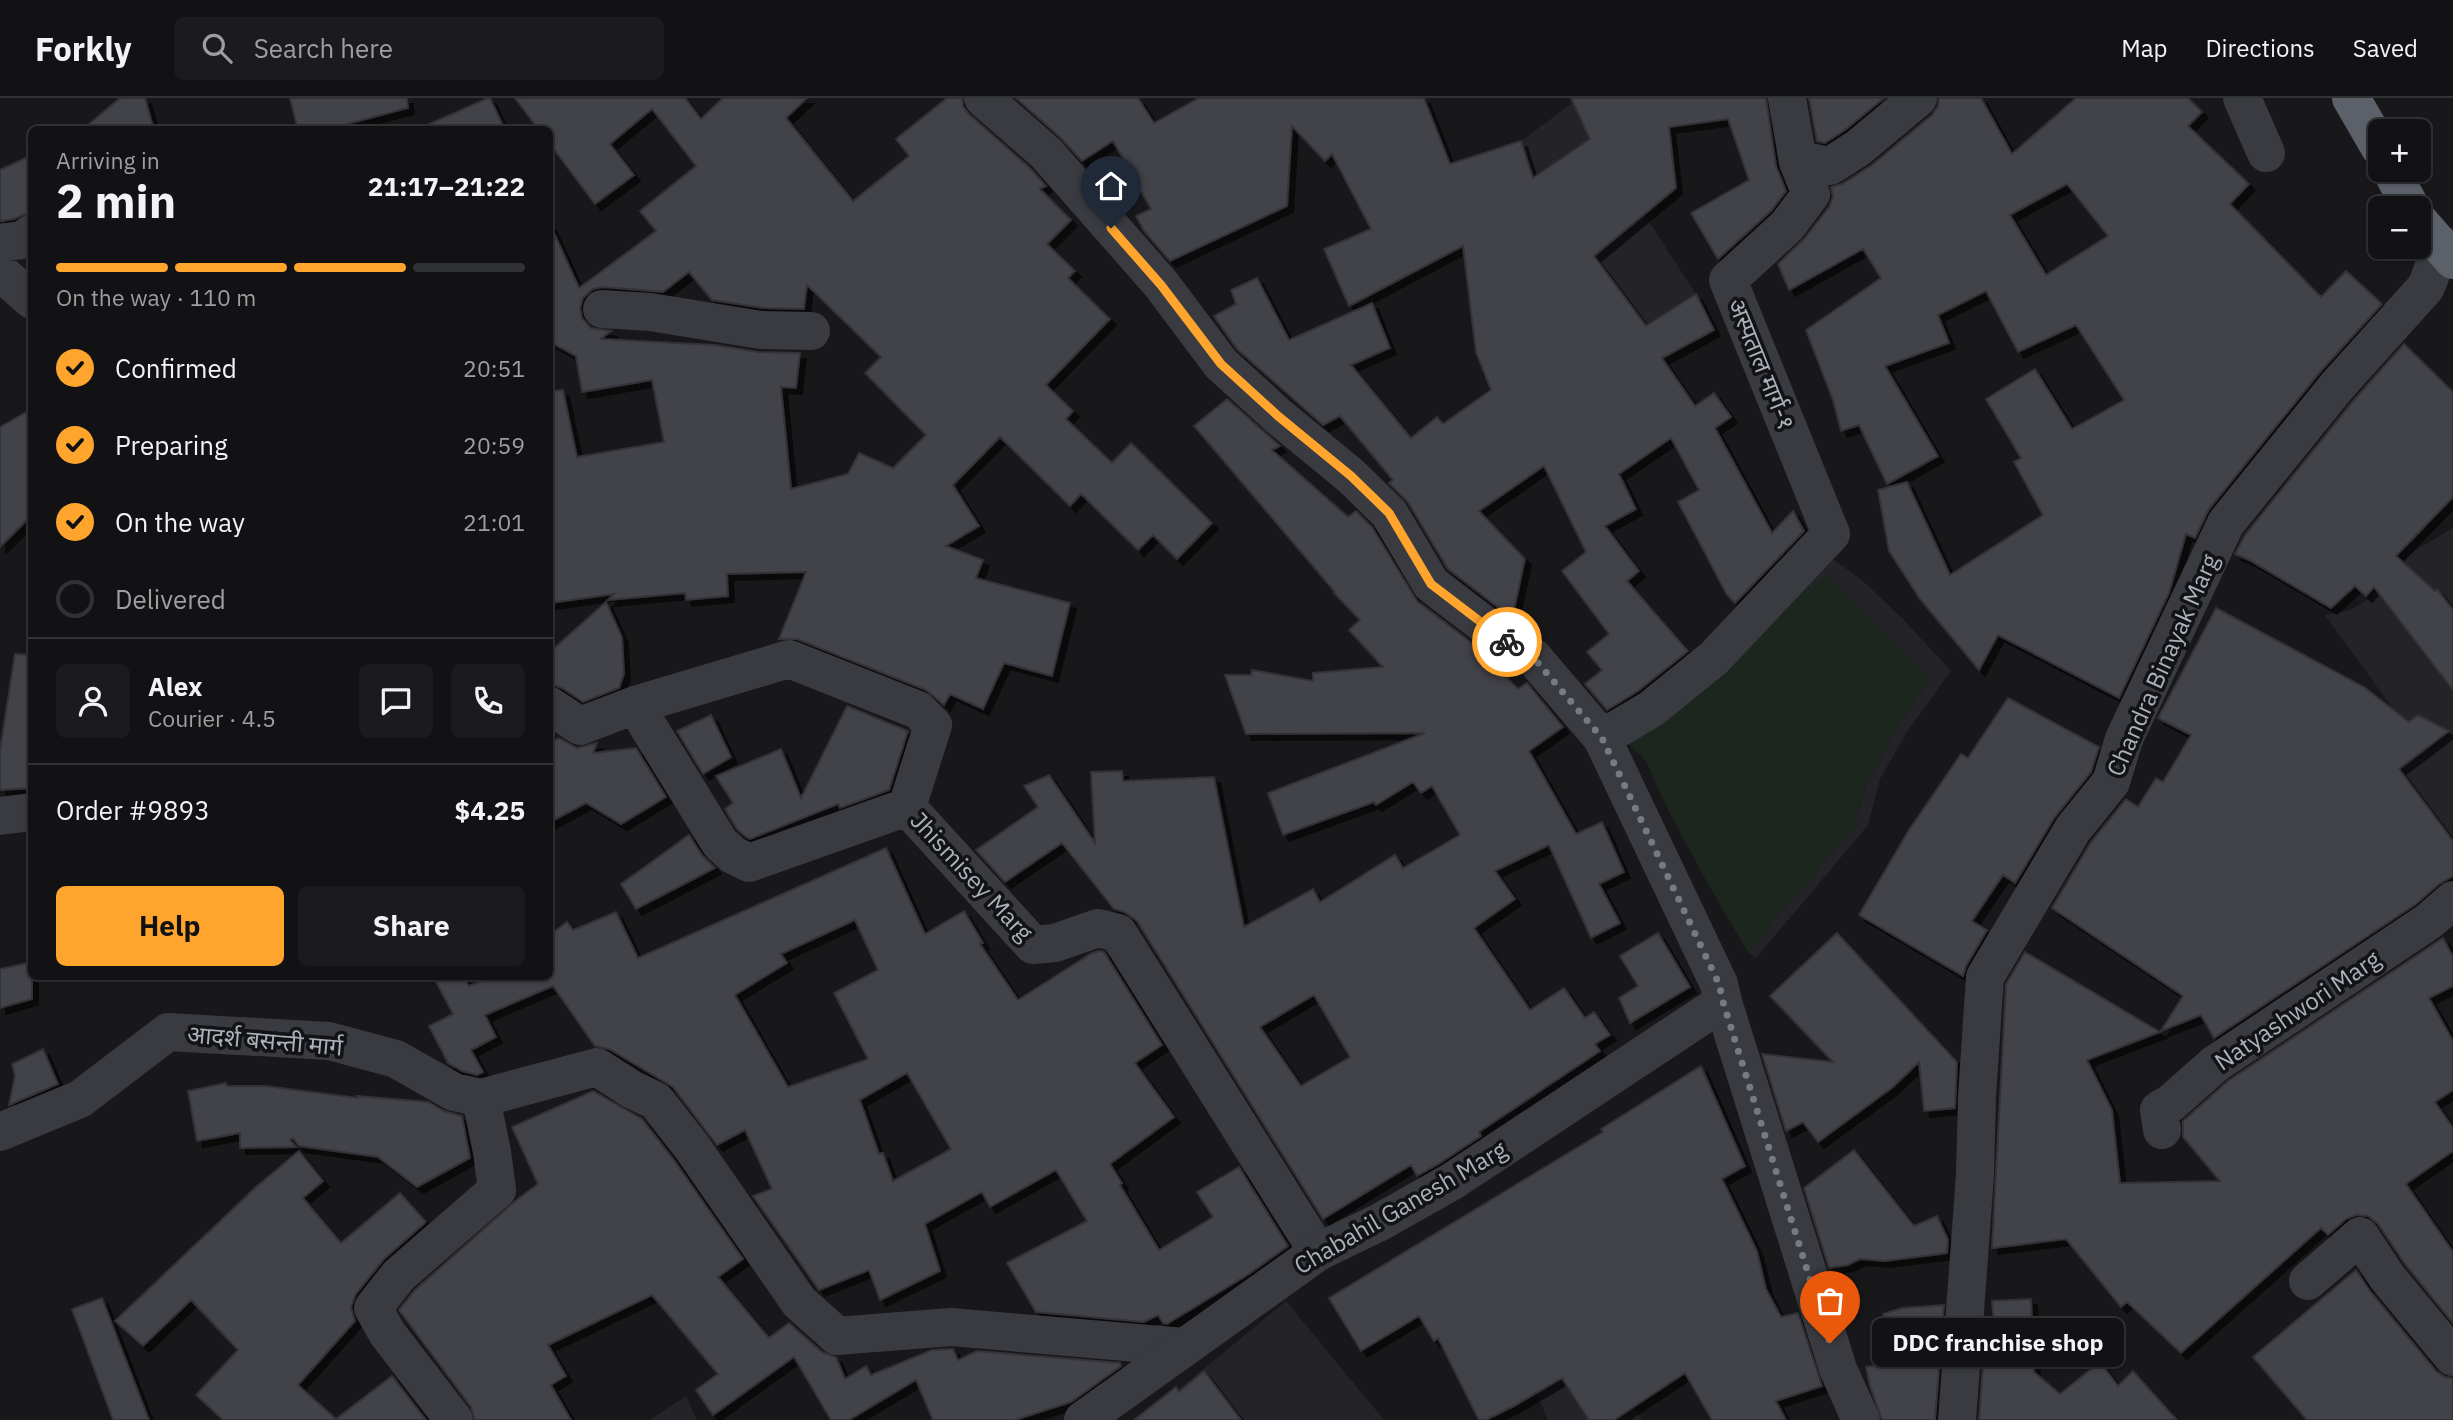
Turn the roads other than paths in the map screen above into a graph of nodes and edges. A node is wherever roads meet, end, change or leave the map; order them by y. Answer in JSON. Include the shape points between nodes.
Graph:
{"nodes":[{"id":1,"x":983,"y":98,"type":"edge"},
{"id":2,"x":1787,"y":98,"type":"edge"},
{"id":3,"x":1918,"y":98,"type":"edge"},
{"id":4,"x":2242,"y":98,"type":"edge"},
{"id":5,"x":2351,"y":98,"type":"edge"},
{"id":6,"x":2374,"y":119,"type":"edge"},
{"id":7,"x":2266,"y":153,"type":"dead end"},
{"id":8,"x":1798,"y":160,"type":"junction"},
{"id":9,"x":28,"y":236,"type":"edge"},
{"id":10,"x":2442,"y":237,"type":"edge"},
{"id":11,"x":0,"y":243,"type":"edge"},
{"id":12,"x":0,"y":272,"type":"edge"},
{"id":13,"x":28,"y":296,"type":"edge"},
{"id":14,"x":602,"y":309,"type":"dead end"},
{"id":15,"x":811,"y":331,"type":"dead end"},
{"id":16,"x":635,"y":705,"type":"junction"},
{"id":17,"x":553,"y":708,"type":"edge"},
{"id":18,"x":1602,"y":738,"type":"junction"},
{"id":19,"x":907,"y":807,"type":"junction"},
{"id":20,"x":28,"y":812,"type":"edge"},
{"id":21,"x":0,"y":816,"type":"edge"},
{"id":22,"x":2453,"y":900,"type":"edge"},
{"id":23,"x":1723,"y":1002,"type":"junction"},
{"id":24,"x":481,"y":1098,"type":"junction"},
{"id":25,"x":2162,"y":1130,"type":"dead end"},
{"id":26,"x":0,"y":1132,"type":"edge"},
{"id":27,"x":1318,"y":1252,"type":"junction"},
{"id":28,"x":2308,"y":1281,"type":"dead end"},
{"id":29,"x":1184,"y":1347,"type":"junction"},
{"id":30,"x":2453,"y":1357,"type":"edge"},
{"id":31,"x":454,"y":1420,"type":"edge"},
{"id":32,"x":1083,"y":1420,"type":"edge"},
{"id":33,"x":1861,"y":1420,"type":"edge"},
{"id":34,"x":1957,"y":1420,"type":"edge"}],
"edges":[{"from":1,"to":18,"type":"street","via":[[1046,153],[1161,285],[1221,364],[1389,513],[1431,584],[1533,657]]},
{"from":2,"to":8,"type":"street","name":"अस्पताल मार्ग-१"},
{"from":3,"to":8,"type":"street","via":[[1830,166]]},
{"from":4,"to":7,"type":"street"},
{"from":5,"to":6,"type":"highway"},
{"from":8,"to":18,"type":"street","name":"अस्पताल मार्ग-१","via":[[1811,194],[1787,226],[1728,280],[1831,534],[1714,658],[1651,709]]},
{"from":9,"to":11,"type":"street"},
{"from":10,"to":34,"type":"street","name":"Chandra Binayak Marg","via":[[2426,287],[2337,386],[2226,523],[2124,739],[2111,782],[2073,829],[1985,977]]},
{"from":12,"to":13,"type":"street"},
{"from":14,"to":15,"type":"street","via":[[761,330]]},
{"from":16,"to":17,"type":"street","name":"Jhismisey Marg","via":[[580,726]]},
{"from":16,"to":19,"type":"street","via":[[720,843],[749,863]]},
{"from":16,"to":19,"type":"street","name":"Jhismisey Marg","via":[[789,659],[918,710],[933,725]]},
{"from":18,"to":23,"type":"street","via":[[1719,984]]},
{"from":19,"to":27,"type":"street","name":"Jhismisey Marg","via":[[1033,945],[1055,943],[1098,928],[1118,933]]},
{"from":20,"to":21,"type":"street"},
{"from":22,"to":25,"type":"street","name":"Natyashwori Marg","via":[[2430,921],[2215,1064],[2159,1110]]},
{"from":23,"to":27,"type":"street","name":"Chabahil Ganesh Marg","via":[[1451,1182]]},
{"from":23,"to":33,"type":"street","via":[[1838,1369]]},
{"from":24,"to":26,"type":"street","name":"आदर्श बसन्ती मार्ग","via":[[454,1092],[396,1059],[329,1041],[168,1032],[80,1099]]},
{"from":24,"to":29,"type":"street","via":[[597,1068],[656,1101],[799,1302],[837,1335],[951,1328]]},
{"from":24,"to":31,"type":"street","via":[[497,1190],[399,1275],[373,1308],[387,1334]]},
{"from":27,"to":29,"type":"street","name":"Chabahil Ganesh Marg"},
{"from":28,"to":30,"type":"street","via":[[2360,1236],[2386,1277]]},
{"from":29,"to":32,"type":"street","name":"Chabahil Ganesh Marg"}]}
